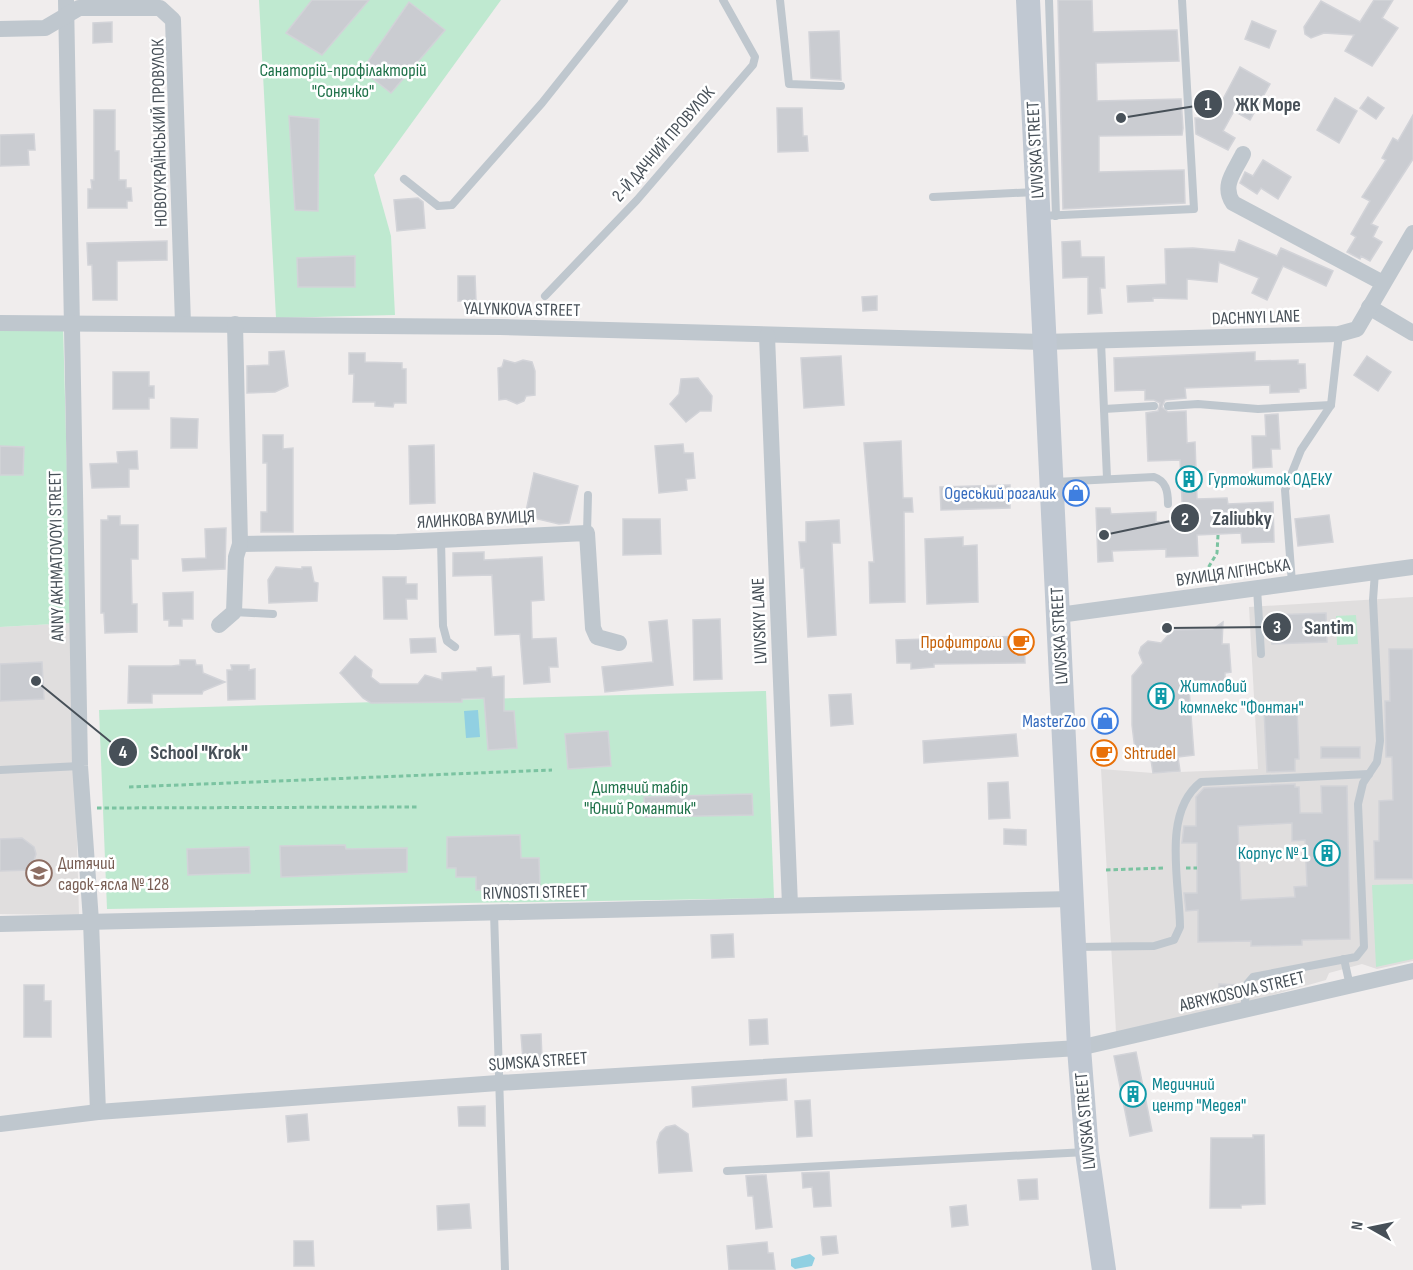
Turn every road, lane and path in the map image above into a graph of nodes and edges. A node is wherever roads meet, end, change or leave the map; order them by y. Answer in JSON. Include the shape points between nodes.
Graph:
{"nodes":[{"id":1,"x":624,"y":0,"type":"edge"},
{"id":2,"x":723,"y":0,"type":"edge"},
{"id":3,"x":780,"y":0,"type":"edge"},
{"id":4,"x":1028,"y":0,"type":"edge"},
{"id":5,"x":1049,"y":0,"type":"edge"},
{"id":6,"x":1182,"y":0,"type":"edge"},
{"id":7,"x":66,"y":8,"type":"edge"},
{"id":8,"x":0,"y":29,"type":"edge"},
{"id":9,"x":841,"y":86,"type":"dead end"},
{"id":10,"x":1243,"y":154,"type":"dead end"},
{"id":11,"x":404,"y":178,"type":"dead end"},
{"id":12,"x":1037,"y":192,"type":"junction"},
{"id":13,"x":933,"y":197,"type":"dead end"},
{"id":14,"x":1047,"y":216,"type":"junction"},
{"id":15,"x":1413,"y":233,"type":"edge"},
{"id":16,"x":1383,"y":284,"type":"junction"},
{"id":17,"x":544,"y":296,"type":"dead end"},
{"id":18,"x":1369,"y":307,"type":"junction"},
{"id":19,"x":0,"y":323,"type":"edge"},
{"id":20,"x":70,"y":323,"type":"junction"},
{"id":21,"x":183,"y":324,"type":"junction"},
{"id":22,"x":236,"y":324,"type":"junction"},
{"id":23,"x":1413,"y":333,"type":"edge"},
{"id":24,"x":1339,"y":334,"type":"junction"},
{"id":25,"x":767,"y":336,"type":"junction"},
{"id":26,"x":1043,"y":342,"type":"junction"},
{"id":27,"x":1101,"y":342,"type":"junction"},
{"id":28,"x":1331,"y":405,"type":"junction"},
{"id":29,"x":1154,"y":406,"type":"dead end"},
{"id":30,"x":1168,"y":406,"type":"dead end"},
{"id":31,"x":1104,"y":409,"type":"junction"},
{"id":32,"x":1107,"y":478,"type":"junction"},
{"id":33,"x":1051,"y":482,"type":"junction"},
{"id":34,"x":588,"y":495,"type":"dead end"},
{"id":35,"x":1168,"y":504,"type":"dead end"},
{"id":36,"x":587,"y":534,"type":"junction"},
{"id":37,"x":1218,"y":535,"type":"dead end"},
{"id":38,"x":441,"y":540,"type":"junction"},
{"id":39,"x":240,"y":544,"type":"junction"},
{"id":40,"x":1413,"y":567,"type":"edge"},
{"id":41,"x":1375,"y":572,"type":"junction"},
{"id":42,"x":1293,"y":583,"type":"junction"},
{"id":43,"x":1257,"y":588,"type":"junction"},
{"id":44,"x":1207,"y":595,"type":"junction"},
{"id":45,"x":234,"y":612,"type":"junction"},
{"id":46,"x":273,"y":614,"type":"dead end"},
{"id":47,"x":1059,"y":615,"type":"junction"},
{"id":48,"x":219,"y":625,"type":"dead end"},
{"id":49,"x":619,"y":643,"type":"dead end"},
{"id":50,"x":455,"y":648,"type":"dead end"},
{"id":51,"x":1261,"y":654,"type":"dead end"},
{"id":52,"x":80,"y":766,"type":"junction"},
{"id":53,"x":0,"y":770,"type":"edge"},
{"id":54,"x":552,"y":770,"type":"dead end"},
{"id":55,"x":1369,"y":774,"type":"junction"},
{"id":56,"x":129,"y":787,"type":"dead end"},
{"id":57,"x":417,"y":807,"type":"dead end"},
{"id":58,"x":83,"y":808,"type":"junction"},
{"id":59,"x":1197,"y":867,"type":"dead end"},
{"id":60,"x":1178,"y":868,"type":"junction"},
{"id":61,"x":1107,"y":870,"type":"dead end"},
{"id":62,"x":1072,"y":899,"type":"junction"},
{"id":63,"x":790,"y":905,"type":"junction"},
{"id":64,"x":494,"y":912,"type":"junction"},
{"id":65,"x":91,"y":921,"type":"junction"},
{"id":66,"x":0,"y":924,"type":"edge"},
{"id":67,"x":1073,"y":947,"type":"junction"},
{"id":68,"x":1344,"y":959,"type":"junction"},
{"id":69,"x":1413,"y":971,"type":"edge"},
{"id":70,"x":1350,"y":986,"type":"junction"},
{"id":71,"x":1244,"y":1010,"type":"junction"},
{"id":72,"x":1079,"y":1048,"type":"junction"},
{"id":73,"x":498,"y":1083,"type":"junction"},
{"id":74,"x":98,"y":1112,"type":"junction"},
{"id":75,"x":0,"y":1124,"type":"edge"},
{"id":76,"x":1087,"y":1152,"type":"junction"},
{"id":77,"x":727,"y":1171,"type":"dead end"},
{"id":78,"x":504,"y":1270,"type":"edge"},
{"id":79,"x":1104,"y":1270,"type":"edge"}],
"edges":[{"from":1,"to":11,"type":"lane","via":[[542,103],[452,205],[438,206]]},
{"from":2,"to":17,"type":"lane","name":"2-Й ДАЧНИЙ ПРОВУЛОК","via":[[755,62],[637,200]]},
{"from":3,"to":9,"type":"lane","via":[[789,84]]},
{"from":4,"to":12,"type":"main road","name":"LVIVSKA STREET"},
{"from":5,"to":14,"type":"lane"},
{"from":6,"to":14,"type":"lane","via":[[1194,208]]},
{"from":7,"to":8,"type":"street","name":"НОВОУКРАЇНСЬКИЙ ПРОВУЛОК","via":[[45,28]]},
{"from":7,"to":20,"type":"street","name":"ANNY AKHMATOVOYI STREET"},
{"from":7,"to":21,"type":"street","name":"НОВОУКРАЇНСЬКИЙ ПРОВУЛОК","via":[[160,8],[174,20]]},
{"from":10,"to":16,"type":"street","via":[[1228,184],[1233,203]]},
{"from":12,"to":13,"type":"lane"},
{"from":12,"to":14,"type":"main road","name":"LVIVSKA STREET"},
{"from":14,"to":26,"type":"main road","name":"LVIVSKA STREET"},
{"from":15,"to":16,"type":"street"},
{"from":16,"to":18,"type":"street"},
{"from":18,"to":23,"type":"street"},
{"from":18,"to":24,"type":"street","via":[[1357,329]]},
{"from":19,"to":20,"type":"street","name":"YALYNKOVA STREET"},
{"from":20,"to":21,"type":"street","name":"YALYNKOVA STREET"},
{"from":20,"to":52,"type":"street","name":"ANNY AKHMATOVOYI STREET"},
{"from":21,"to":22,"type":"street","name":"YALYNKOVA STREET"},
{"from":22,"to":25,"type":"street","name":"YALYNKOVA STREET"},
{"from":22,"to":39,"type":"street"},
{"from":24,"to":27,"type":"street","name":"DACHNYI LANE"},
{"from":24,"to":28,"type":"lane"},
{"from":25,"to":26,"type":"street","name":"YALYNKOVA STREET"},
{"from":25,"to":63,"type":"street","name":"LVIVSKIY LANE"},
{"from":26,"to":27,"type":"street","name":"DACHNYI LANE"},
{"from":26,"to":33,"type":"main road","name":"LVIVSKA STREET"},
{"from":27,"to":31,"type":"lane"},
{"from":28,"to":30,"type":"lane","via":[[1258,409]]},
{"from":28,"to":42,"type":"lane","via":[[1301,450],[1285,490]]},
{"from":29,"to":31,"type":"lane"},
{"from":31,"to":32,"type":"lane"},
{"from":32,"to":33,"type":"lane"},
{"from":32,"to":35,"type":"lane","via":[[1160,479],[1166,486]]},
{"from":33,"to":47,"type":"main road","name":"LVIVSKA STREET"},
{"from":34,"to":36,"type":"lane"},
{"from":36,"to":38,"type":"street","name":"ЯЛИНКОВА ВУЛИЦЯ"},
{"from":36,"to":49,"type":"street","via":[[593,628],[597,637]]},
{"from":37,"to":44,"type":"path","via":[[1217,553],[1205,573]]},
{"from":38,"to":39,"type":"street","name":"ЯЛИНКОВА ВУЛИЦЯ"},
{"from":38,"to":50,"type":"lane","via":[[443,626],[447,641]]},
{"from":39,"to":45,"type":"street"},
{"from":40,"to":41,"type":"street","name":"ВУЛИЦЯ ЛІГІНСЬКА"},
{"from":41,"to":42,"type":"street","name":"ВУЛИЦЯ ЛІГІНСЬКА"},
{"from":41,"to":55,"type":"lane","via":[[1380,741],[1377,762]]},
{"from":42,"to":43,"type":"street","name":"ВУЛИЦЯ ЛІГІНСЬКА"},
{"from":43,"to":44,"type":"street","name":"ВУЛИЦЯ ЛІГІНСЬКА"},
{"from":43,"to":51,"type":"lane"},
{"from":44,"to":47,"type":"street","name":"ВУЛИЦЯ ЛІГІНСЬКА"},
{"from":45,"to":46,"type":"lane"},
{"from":45,"to":48,"type":"street"},
{"from":47,"to":62,"type":"main road","name":"LVIVSKA STREET"},
{"from":52,"to":53,"type":"lane"},
{"from":52,"to":58,"type":"street","name":"ANNY AKHMATOVOYI STREET"},
{"from":54,"to":56,"type":"path"},
{"from":55,"to":60,"type":"lane","via":[[1201,782],[1189,795],[1179,819]]},
{"from":55,"to":68,"type":"lane","via":[[1358,804],[1364,947],[1356,957]]},
{"from":57,"to":58,"type":"path"},
{"from":58,"to":65,"type":"street","name":"ANNY AKHMATOVOYI STREET"},
{"from":59,"to":60,"type":"path"},
{"from":60,"to":61,"type":"path"},
{"from":60,"to":67,"type":"lane","via":[[1180,927],[1173,940],[1154,946]]},
{"from":62,"to":63,"type":"street","name":"RIVNOSTI STREET"},
{"from":62,"to":67,"type":"main road","name":"LVIVSKA STREET"},
{"from":63,"to":64,"type":"street","name":"RIVNOSTI STREET"},
{"from":64,"to":65,"type":"street","name":"RIVNOSTI STREET"},
{"from":64,"to":73,"type":"lane"},
{"from":65,"to":66,"type":"street","name":"RIVNOSTI STREET"},
{"from":65,"to":74,"type":"street","name":"ANNY AKHMATOVOYI STREET"},
{"from":67,"to":72,"type":"main road","name":"LVIVSKA STREET"},
{"from":68,"to":70,"type":"lane"},
{"from":68,"to":71,"type":"lane","via":[[1252,977],[1247,984]]},
{"from":69,"to":70,"type":"street","name":"ABRYKOSOVA STREET"},
{"from":70,"to":71,"type":"street","name":"ABRYKOSOVA STREET"},
{"from":71,"to":72,"type":"street","name":"ABRYKOSOVA STREET"},
{"from":72,"to":73,"type":"street","name":"SUMSKA STREET"},
{"from":72,"to":76,"type":"main road","name":"LVIVSKA STREET"},
{"from":73,"to":74,"type":"street","name":"SUMSKA STREET"},
{"from":73,"to":78,"type":"lane"},
{"from":74,"to":75,"type":"street","name":"SUMSKA STREET"},
{"from":76,"to":77,"type":"lane"},
{"from":76,"to":79,"type":"main road","name":"LVIVSKA STREET"}]}
